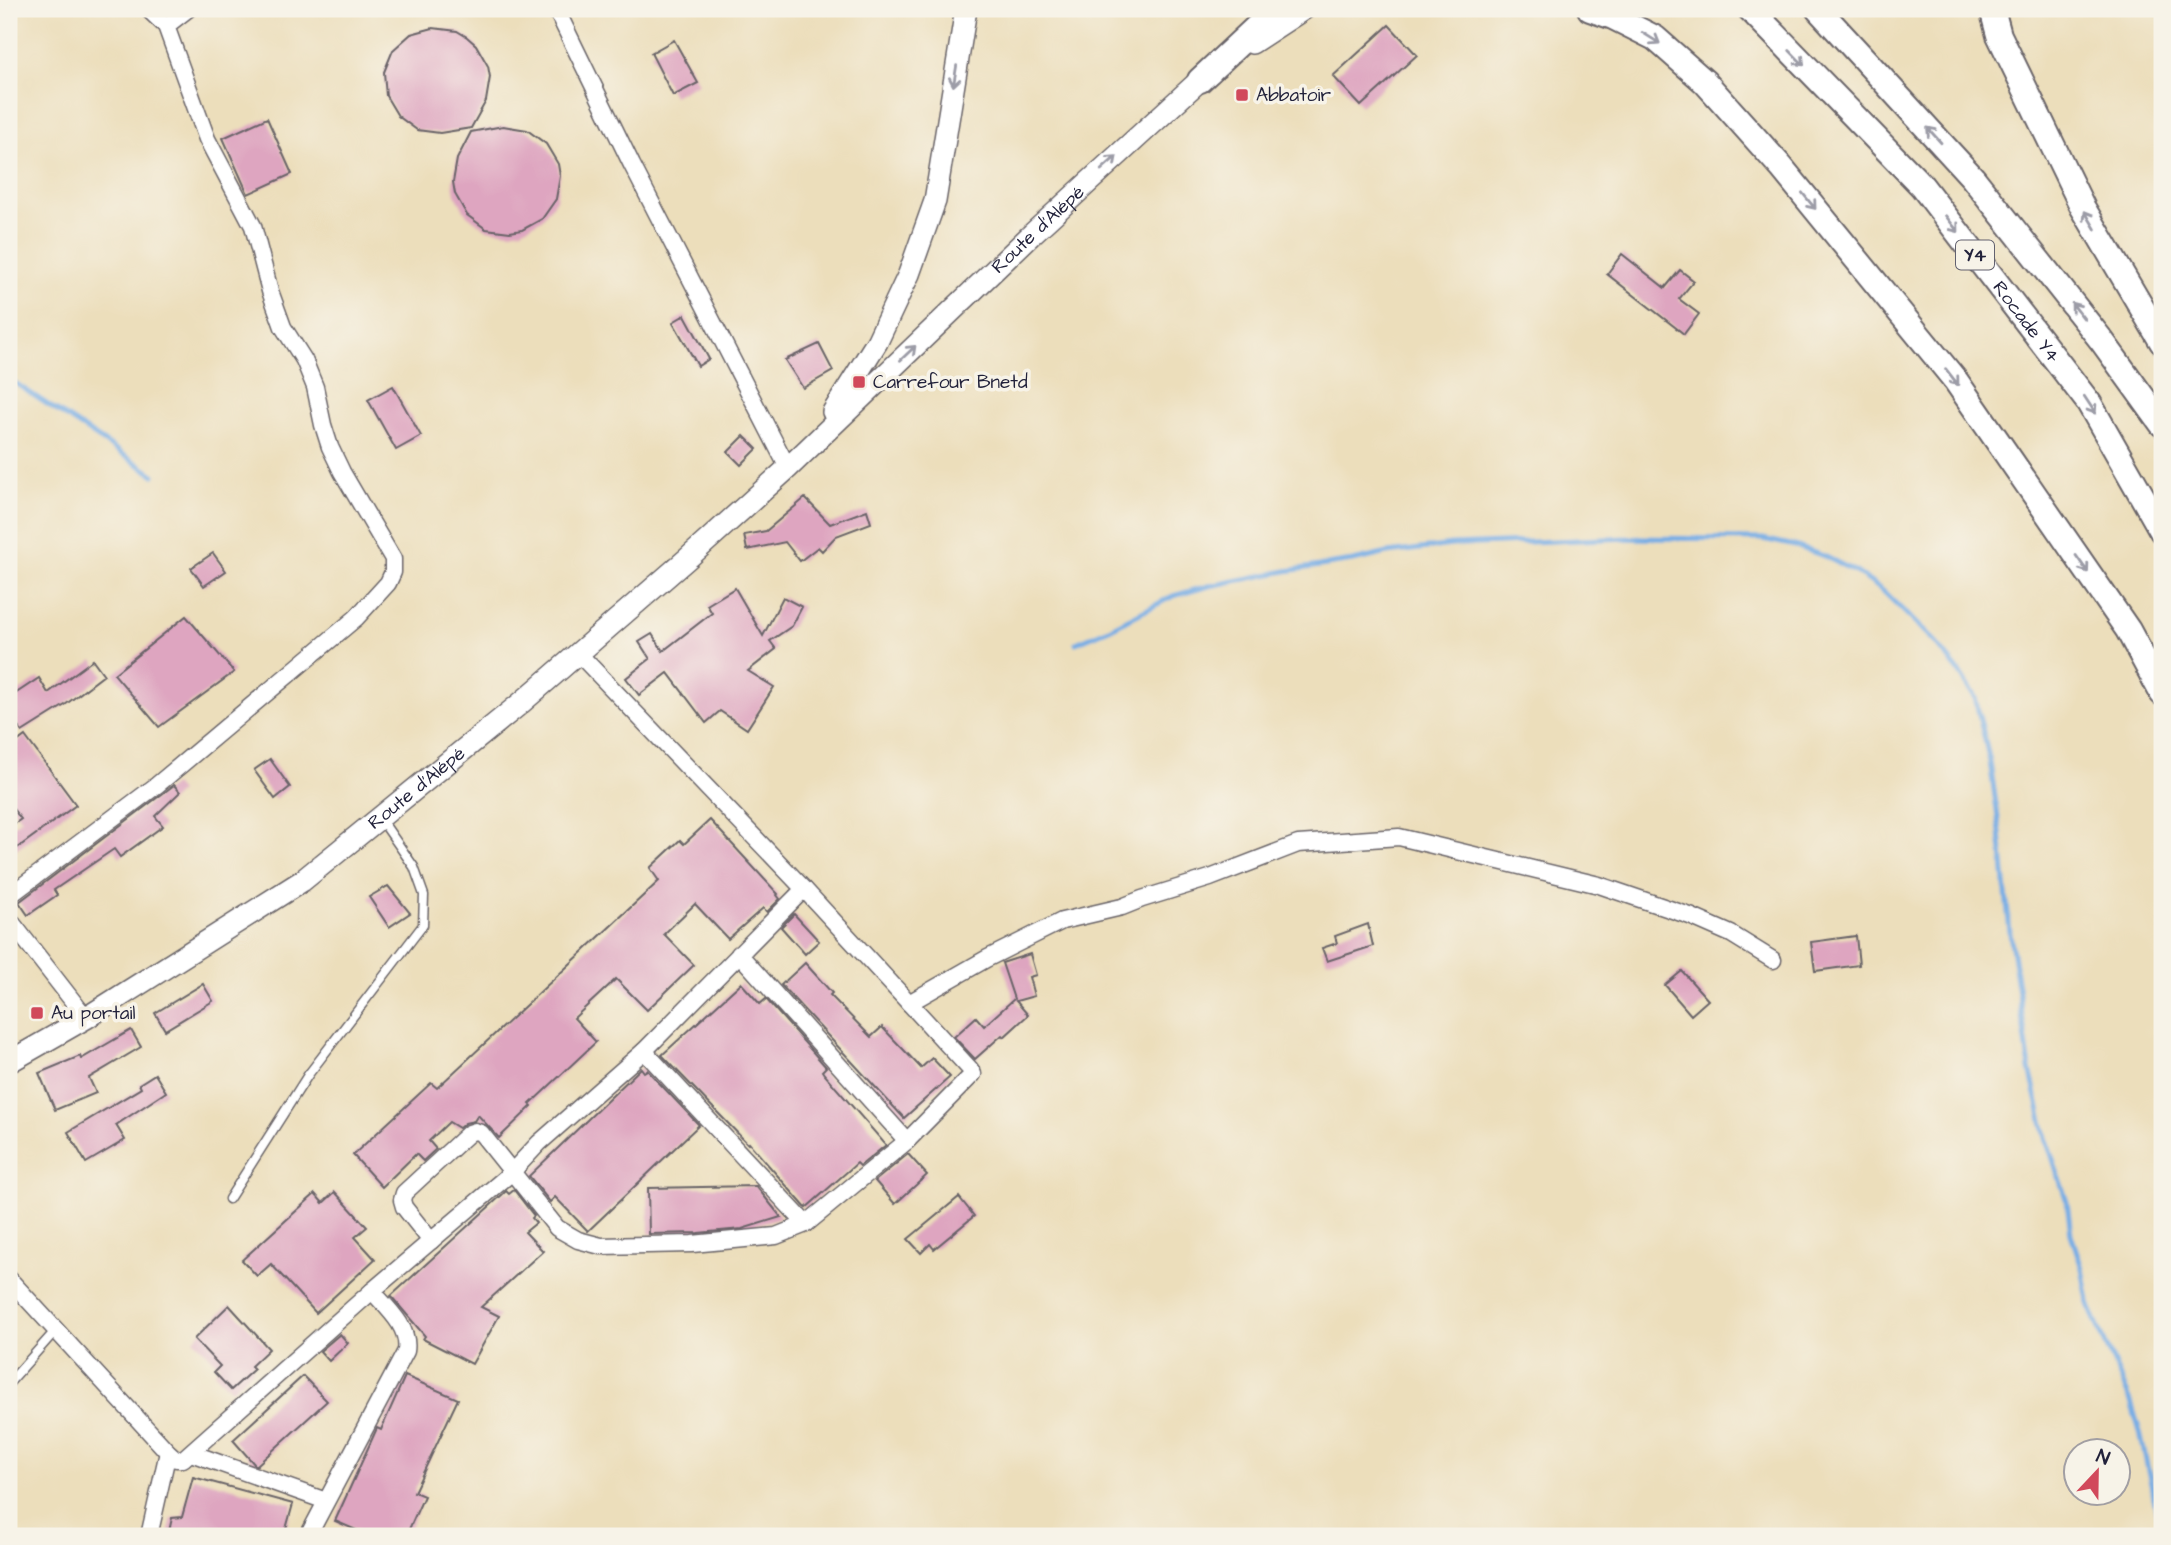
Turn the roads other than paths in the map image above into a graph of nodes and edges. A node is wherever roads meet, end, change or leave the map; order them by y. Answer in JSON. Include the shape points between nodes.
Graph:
{"nodes":[{"id":1,"x":148,"y":9,"type":"edge"},
{"id":2,"x":188,"y":9,"type":"edge"},
{"id":3,"x":556,"y":9,"type":"edge"},
{"id":4,"x":965,"y":9,"type":"edge"},
{"id":5,"x":1276,"y":9,"type":"edge"},
{"id":6,"x":1304,"y":9,"type":"edge"},
{"id":7,"x":1590,"y":9,"type":"edge"},
{"id":8,"x":1750,"y":9,"type":"edge"},
{"id":9,"x":1818,"y":9,"type":"edge"},
{"id":10,"x":1993,"y":9,"type":"edge"},
{"id":11,"x":166,"y":26,"type":"junction"},
{"id":12,"x":1200,"y":80,"type":"junction"},
{"id":13,"x":2162,"y":342,"type":"edge"},
{"id":14,"x":2162,"y":425,"type":"edge"},
{"id":15,"x":788,"y":468,"type":"junction"},
{"id":16,"x":2162,"y":531,"type":"edge"},
{"id":17,"x":578,"y":653,"type":"junction"},
{"id":18,"x":2162,"y":693,"type":"edge"},
{"id":19,"x":380,"y":818,"type":"junction"},
{"id":20,"x":804,"y":889,"type":"junction"},
{"id":21,"x":9,"y":896,"type":"edge"},
{"id":22,"x":9,"y":919,"type":"edge"},
{"id":23,"x":740,"y":954,"type":"junction"},
{"id":24,"x":1773,"y":960,"type":"dead end"},
{"id":25,"x":909,"y":1003,"type":"junction"},
{"id":26,"x":86,"y":1018,"type":"junction"},
{"id":27,"x":644,"y":1051,"type":"junction"},
{"id":28,"x":9,"y":1062,"type":"edge"},
{"id":29,"x":907,"y":1141,"type":"junction"},
{"id":30,"x":511,"y":1173,"type":"junction"},
{"id":31,"x":229,"y":1199,"type":"dead end"},
{"id":32,"x":806,"y":1224,"type":"junction"},
{"id":33,"x":431,"y":1241,"type":"junction"},
{"id":34,"x":9,"y":1279,"type":"edge"},
{"id":35,"x":372,"y":1291,"type":"junction"},
{"id":36,"x":55,"y":1330,"type":"junction"},
{"id":37,"x":9,"y":1383,"type":"edge"},
{"id":38,"x":168,"y":1452,"type":"junction"},
{"id":39,"x":191,"y":1453,"type":"junction"},
{"id":40,"x":326,"y":1501,"type":"junction"},
{"id":41,"x":149,"y":1536,"type":"edge"},
{"id":42,"x":308,"y":1536,"type":"edge"}],
"edges":[{"from":1,"to":11,"type":"street"},
{"from":2,"to":11,"type":"street"},
{"from":3,"to":15,"type":"street"},
{"from":4,"to":15,"type":"main road","name":"Route d'Alépé","one_way":true,"via":[[934,201],[909,274],[877,342],[840,403]]},
{"from":5,"to":12,"type":"highway"},
{"from":6,"to":12,"type":"main road","name":"Route d'Alépé"},
{"from":7,"to":18,"type":"highway","one_way":true,"via":[[1655,38],[1705,82],[1782,168],[1956,381],[2128,631]]},
{"from":8,"to":16,"type":"highway","name":"Rocade Y4","number":"Y4","one_way":true,"via":[[1922,186],[2090,403]]},
{"from":14,"to":9,"type":"highway","number":"Y4","one_way":true,"via":[[1973,178]]},
{"from":13,"to":10,"type":"highway","one_way":true,"via":[[2083,208],[1999,35]]},
{"from":11,"to":21,"type":"street","via":[[206,139],[253,226],[283,327],[315,387],[330,447],[393,559],[393,572],[356,618],[157,785]]},
{"from":15,"to":12,"type":"main road","name":"Route d'Alépé","one_way":true,"via":[[1031,234]]},
{"from":15,"to":17,"type":"main road","name":"Route d'Alépé"},
{"from":17,"to":19,"type":"main road","name":"Route d'Alépé"},
{"from":17,"to":20,"type":"street"},
{"from":19,"to":26,"type":"main road","name":"Route d'Alépé","via":[[302,881]]},
{"from":19,"to":31,"type":"lane","via":[[414,867],[424,895],[423,925],[308,1075]]},
{"from":20,"to":23,"type":"street"},
{"from":20,"to":25,"type":"street"},
{"from":22,"to":26,"type":"street"},
{"from":23,"to":27,"type":"street"},
{"from":23,"to":29,"type":"street"},
{"from":24,"to":25,"type":"street","via":[[1690,916],[1599,885],[1399,837],[1298,844],[1122,907],[1062,921]]},
{"from":25,"to":29,"type":"street","via":[[973,1074]]},
{"from":26,"to":28,"type":"main road","name":"Route d'Alépé"},
{"from":27,"to":30,"type":"street"},
{"from":27,"to":32,"type":"street"},
{"from":29,"to":32,"type":"street"},
{"from":30,"to":32,"type":"street","via":[[557,1228],[601,1246],[776,1236]]},
{"from":30,"to":33,"type":"street"},
{"from":30,"to":33,"type":"street","via":[[481,1133],[469,1133],[404,1192],[404,1207]]},
{"from":33,"to":35,"type":"street"},
{"from":34,"to":36,"type":"street"},
{"from":35,"to":39,"type":"street"},
{"from":35,"to":40,"type":"street","via":[[403,1328],[406,1351]]},
{"from":36,"to":37,"type":"lane"},
{"from":36,"to":38,"type":"street"},
{"from":38,"to":39,"type":"street","via":[[180,1460]]},
{"from":38,"to":41,"type":"street"},
{"from":39,"to":40,"type":"street"},
{"from":40,"to":42,"type":"street"}]}
